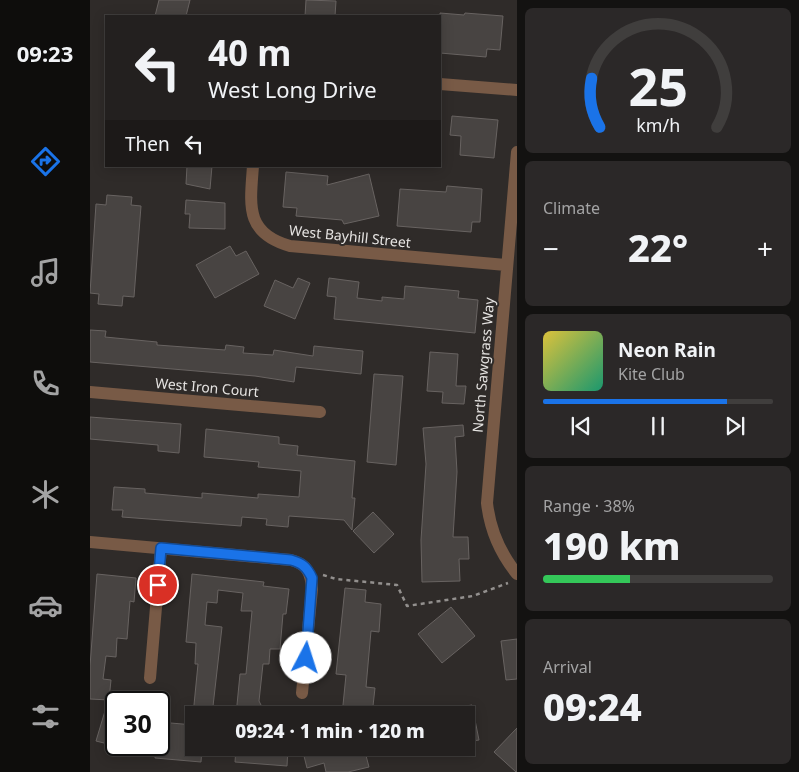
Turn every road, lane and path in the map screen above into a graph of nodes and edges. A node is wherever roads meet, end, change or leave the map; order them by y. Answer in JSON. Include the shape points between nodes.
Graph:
{"nodes":[{"id":1,"x":441,"y":84,"type":"edge"},
{"id":2,"x":516,"y":90,"type":"edge"},
{"id":3,"x":516,"y":152,"type":"edge"},
{"id":4,"x":253,"y":167,"type":"edge"},
{"id":5,"x":506,"y":266,"type":"junction"},
{"id":6,"x":90,"y":392,"type":"edge"},
{"id":7,"x":320,"y":412,"type":"dead end"},
{"id":8,"x":90,"y":542,"type":"edge"},
{"id":9,"x":161,"y":548,"type":"junction"},
{"id":10,"x":516,"y":574,"type":"edge"},
{"id":11,"x":336,"y":579,"type":"dead end"},
{"id":12,"x":516,"y":580,"type":"edge"},
{"id":13,"x":150,"y":678,"type":"dead end"},
{"id":14,"x":302,"y":692,"type":"dead end"}],
"edges":[{"from":1,"to":2,"type":"street"},
{"from":3,"to":5,"type":"street","name":"North Sawgrass Way"},
{"from":4,"to":5,"type":"street","name":"West Bayhill Street","via":[[252,214],[260,230],[273,241],[290,246]]},
{"from":5,"to":10,"type":"street","name":"North Sawgrass Way","via":[[487,503],[495,539]]},
{"from":6,"to":7,"type":"street","name":"West Iron Court"},
{"from":8,"to":9,"type":"street"},
{"from":9,"to":13,"type":"street"},
{"from":9,"to":14,"type":"street","via":[[291,560],[308,569],[312,590]]},
{"from":11,"to":12,"type":"path","via":[[397,585],[407,606],[473,596]]}]}
